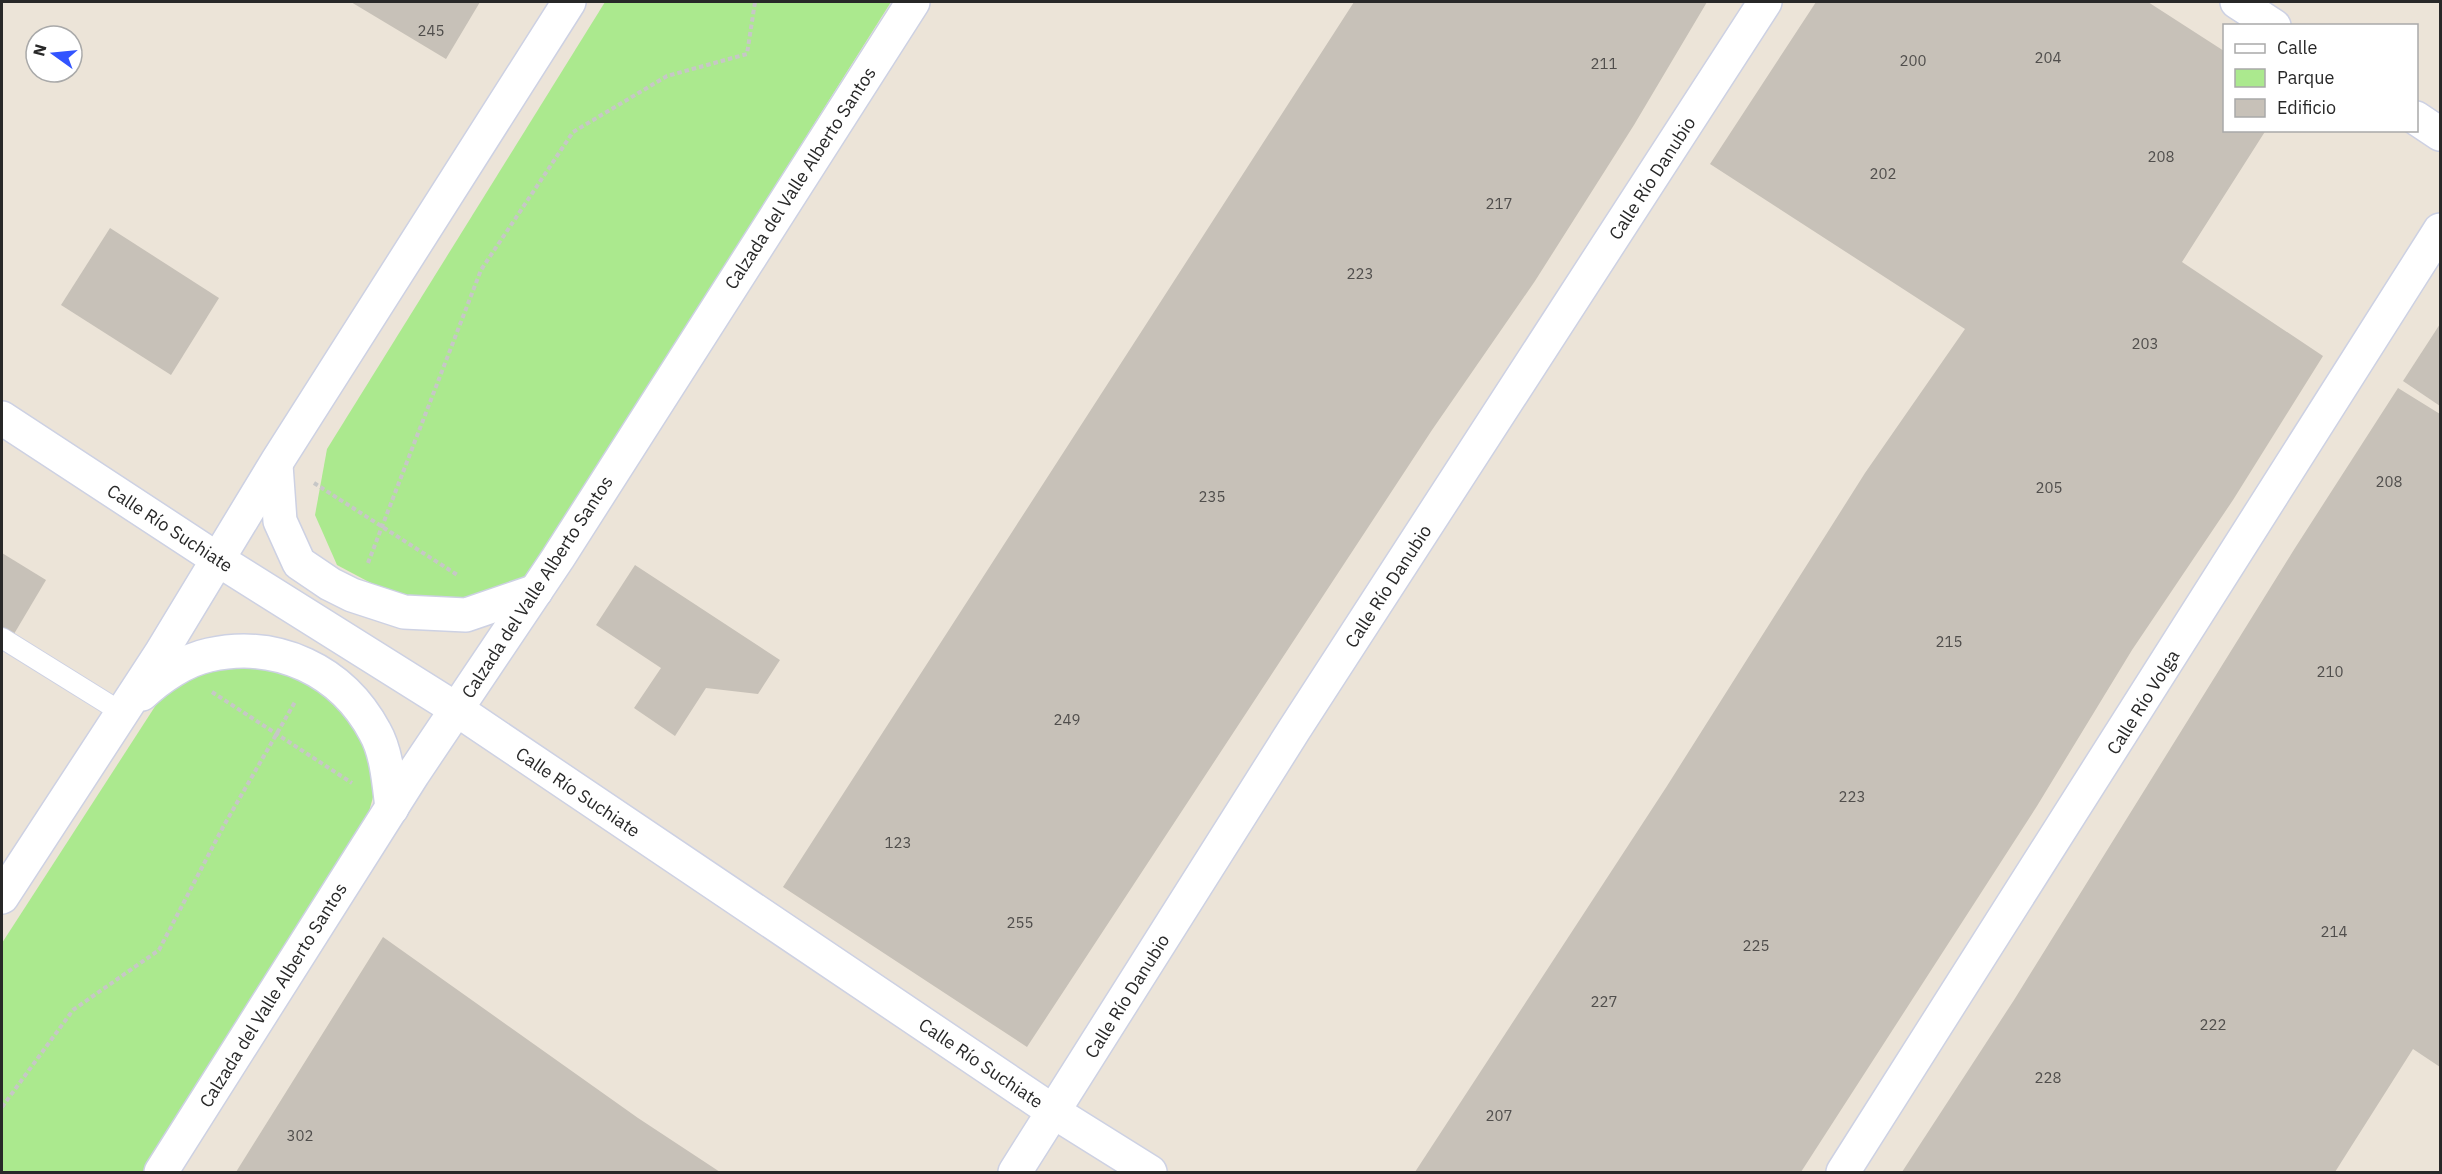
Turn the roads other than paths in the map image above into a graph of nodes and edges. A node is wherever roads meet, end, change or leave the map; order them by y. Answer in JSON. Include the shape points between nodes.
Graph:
{"nodes":[{"id":1,"x":568,"y":2,"type":"edge"},
{"id":2,"x":913,"y":2,"type":"edge"},
{"id":3,"x":1765,"y":2,"type":"edge"},
{"id":4,"x":2237,"y":2,"type":"edge"},
{"id":5,"x":2271,"y":24,"type":"edge"},
{"id":6,"x":2418,"y":119,"type":"edge"},
{"id":7,"x":2440,"y":134,"type":"edge"},
{"id":8,"x":2440,"y":231,"type":"edge"},
{"id":9,"x":2,"y":418,"type":"edge"},
{"id":10,"x":276,"y":465,"type":"junction"},
{"id":11,"x":217,"y":559,"type":"junction"},
{"id":12,"x":536,"y":591,"type":"junction"},
{"id":13,"x":2,"y":638,"type":"edge"},
{"id":14,"x":456,"y":709,"type":"junction"},
{"id":15,"x":121,"y":712,"type":"junction"},
{"id":16,"x":392,"y":808,"type":"junction"},
{"id":17,"x":2,"y":897,"type":"edge"},
{"id":18,"x":1054,"y":1112,"type":"junction"},
{"id":19,"x":161,"y":1173,"type":"edge"},
{"id":20,"x":1015,"y":1173,"type":"edge"},
{"id":21,"x":1150,"y":1173,"type":"edge"},
{"id":22,"x":1843,"y":1173,"type":"edge"}],
"edges":[{"from":1,"to":10,"type":"street"},
{"from":2,"to":12,"type":"street","name":"Calzada del Valle Alberto Santos"},
{"from":3,"to":18,"type":"street","name":"Calle Río Danubio","via":[[1294,730]]},
{"from":4,"to":5,"type":"street"},
{"from":6,"to":7,"type":"street"},
{"from":8,"to":22,"type":"street","name":"Calle Río Volga"},
{"from":9,"to":11,"type":"street","name":"Calle Río Suchiate"},
{"from":10,"to":11,"type":"street"},
{"from":10,"to":12,"type":"street","via":[[280,521],[299,563],[352,595],[404,612],[466,615]]},
{"from":11,"to":14,"type":"street","name":"Calle Río Suchiate"},
{"from":11,"to":15,"type":"street"},
{"from":12,"to":14,"type":"street","name":"Calzada del Valle Alberto Santos"},
{"from":13,"to":15,"type":"lane"},
{"from":14,"to":16,"type":"street","name":"Calzada del Valle Alberto Santos"},
{"from":14,"to":18,"type":"street","name":"Calle Río Suchiate"},
{"from":15,"to":16,"type":"street","via":[[159,679],[208,655],[262,651],[313,666],[350,694],[376,733]]},
{"from":15,"to":17,"type":"street"},
{"from":16,"to":19,"type":"street","name":"Calzada del Valle Alberto Santos"},
{"from":18,"to":20,"type":"street","name":"Calle Río Danubio"},
{"from":18,"to":21,"type":"street","name":"Calle Río Suchiate"}]}
